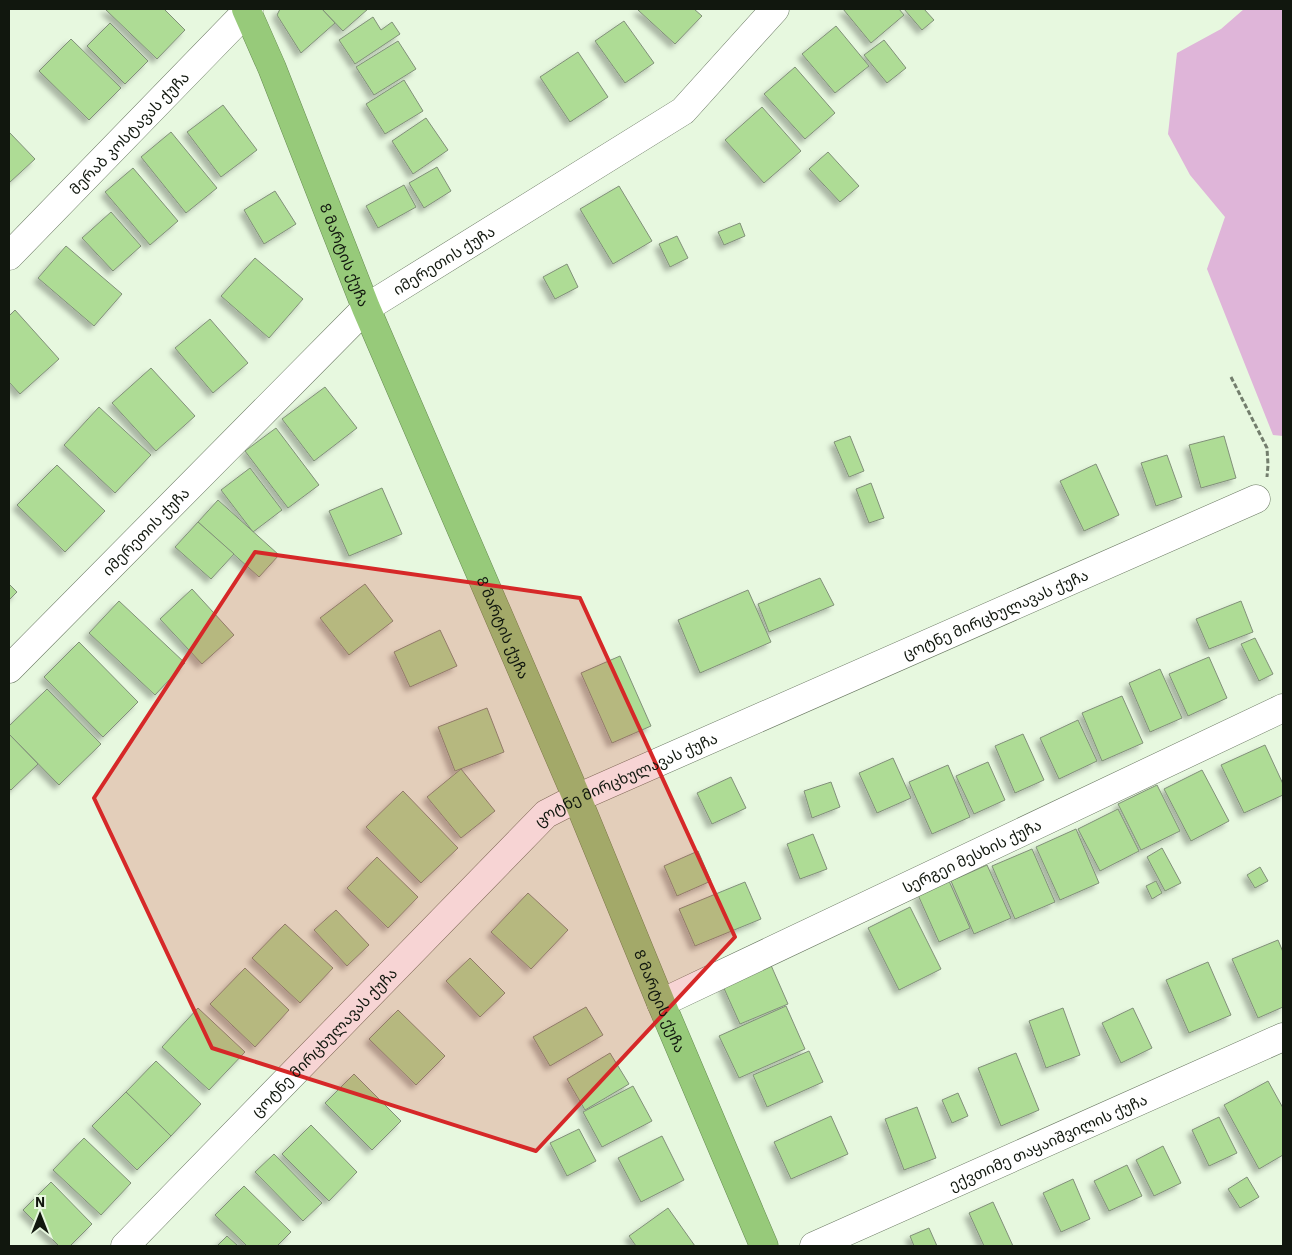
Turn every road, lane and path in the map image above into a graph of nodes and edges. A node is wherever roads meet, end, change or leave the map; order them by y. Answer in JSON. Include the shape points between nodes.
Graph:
{"nodes":[{"id":1,"x":246,"y":9,"type":"edge"},
{"id":2,"x":775,"y":9,"type":"edge"},
{"id":3,"x":9,"y":256,"type":"edge"},
{"id":4,"x":366,"y":308,"type":"junction"},
{"id":5,"x":1231,"y":377,"type":"dead end"},
{"id":6,"x":1256,"y":499,"type":"joint"},
{"id":7,"x":9,"y":669,"type":"edge"},
{"id":8,"x":1283,"y":708,"type":"edge"},
{"id":9,"x":577,"y":798,"type":"junction"},
{"id":10,"x":661,"y":1003,"type":"junction"},
{"id":11,"x":1283,"y":1037,"type":"edge"},
{"id":12,"x":125,"y":1246,"type":"edge"},
{"id":13,"x":764,"y":1246,"type":"edge"},
{"id":14,"x":814,"y":1246,"type":"edge"}],
"edges":[{"from":1,"to":3,"type":"street","name":"მერაბ კოსტავას ქუჩა"},
{"from":1,"to":4,"type":"highway","name":"8 მარტის ქუჩა"},
{"from":2,"to":4,"type":"street","name":"იმერეთის ქუჩა","via":[[684,110]]},
{"from":4,"to":7,"type":"street","name":"იმერეთის ქუჩა"},
{"from":4,"to":9,"type":"highway","name":"8 მარტის ქუჩა"},
{"from":5,"to":6,"type":"path","via":[[1267,448],[1266,482]]},
{"from":6,"to":9,"type":"street","name":"ცოტნე მირცხულავას ქუჩა"},
{"from":8,"to":10,"type":"street","name":"სერგეი მესხის ქუჩა"},
{"from":9,"to":10,"type":"highway","name":"8 მარტის ქუჩა"},
{"from":9,"to":12,"type":"street","name":"ცოტნე მირცხულავას ქუჩა","via":[[546,814]]},
{"from":10,"to":13,"type":"highway","name":"8 მარტის ქუჩა"},
{"from":11,"to":14,"type":"street","name":"ექვთიმე თაყაიშვილის ქუჩა"}]}
